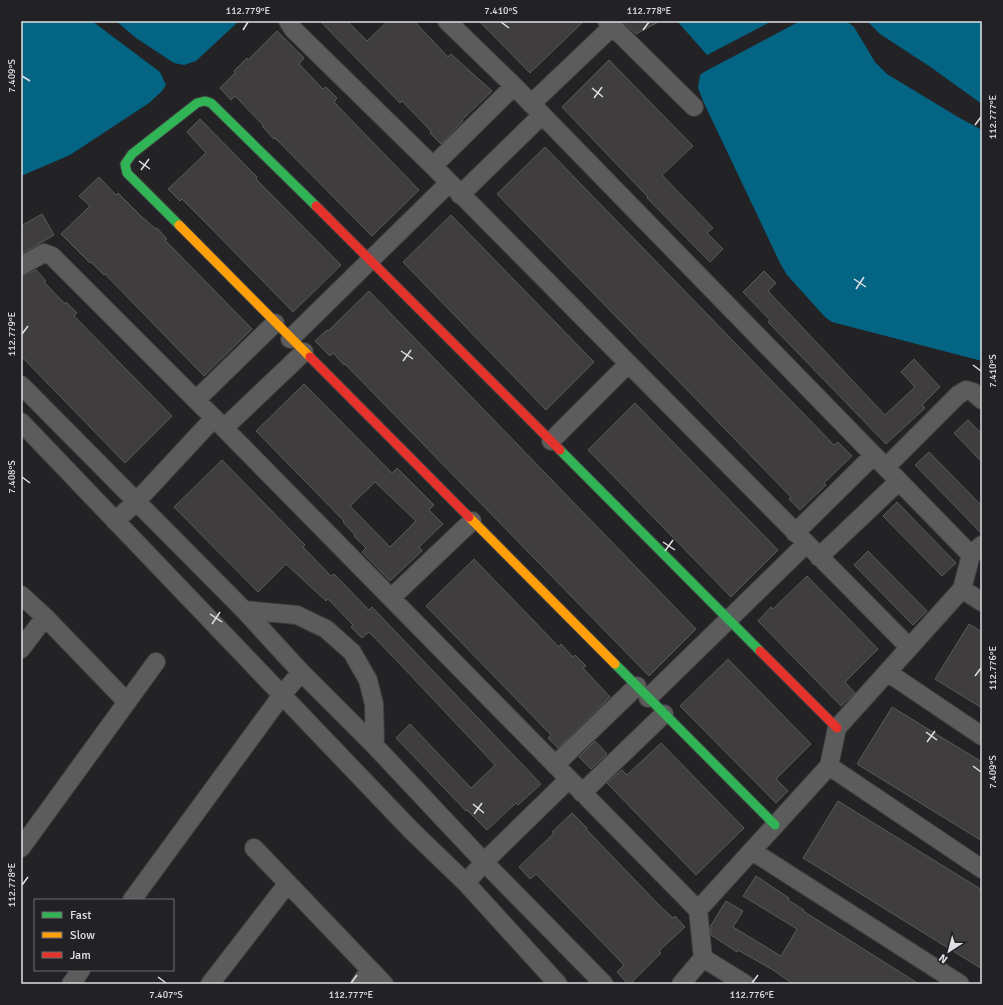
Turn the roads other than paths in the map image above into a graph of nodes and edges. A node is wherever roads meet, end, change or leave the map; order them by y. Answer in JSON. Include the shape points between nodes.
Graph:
{"nodes":[{"id":1,"x":288,"y":21,"type":"edge"},
{"id":2,"x":446,"y":21,"type":"edge"},
{"id":3,"x":610,"y":24,"type":"edge"},
{"id":4,"x":514,"y":86,"type":"junction"},
{"id":5,"x":694,"y":107,"type":"dead end"},
{"id":6,"x":536,"y":110,"type":"junction"},
{"id":7,"x":433,"y":166,"type":"junction"},
{"id":8,"x":454,"y":189,"type":"junction"},
{"id":9,"x":371,"y":260,"type":"junction"},
{"id":10,"x":21,"y":266,"type":"edge"},
{"id":11,"x":275,"y":323,"type":"junction"},
{"id":12,"x":290,"y":338,"type":"junction"},
{"id":13,"x":304,"y":352,"type":"junction"},
{"id":14,"x":628,"y":364,"type":"junction"},
{"id":15,"x":21,"y":385,"type":"edge"},
{"id":16,"x":196,"y":400,"type":"junction"},
{"id":17,"x":982,"y":400,"type":"edge"},
{"id":18,"x":21,"y":422,"type":"edge"},
{"id":19,"x":219,"y":423,"type":"junction"},
{"id":20,"x":552,"y":441,"type":"junction"},
{"id":21,"x":874,"y":455,"type":"junction"},
{"id":22,"x":886,"y":468,"type":"junction"},
{"id":23,"x":899,"y":481,"type":"junction"},
{"id":24,"x":136,"y":502,"type":"junction"},
{"id":25,"x":115,"y":521,"type":"junction"},
{"id":26,"x":472,"y":521,"type":"junction"},
{"id":27,"x":800,"y":538,"type":"junction"},
{"id":28,"x":977,"y":550,"type":"edge"},
{"id":29,"x":819,"y":557,"type":"junction"},
{"id":30,"x":962,"y":589,"type":"junction"},
{"id":31,"x":21,"y":595,"type":"edge"},
{"id":32,"x":391,"y":598,"type":"junction"},
{"id":33,"x":982,"y":602,"type":"edge"},
{"id":34,"x":244,"y":610,"type":"junction"},
{"id":35,"x":45,"y":617,"type":"junction"},
{"id":36,"x":730,"y":620,"type":"junction"},
{"id":37,"x":908,"y":647,"type":"junction"},
{"id":38,"x":21,"y":649,"type":"edge"},
{"id":39,"x":156,"y":662,"type":"dead end"},
{"id":40,"x":301,"y":672,"type":"junction"},
{"id":41,"x":887,"y":672,"type":"junction"},
{"id":42,"x":643,"y":692,"type":"junction"},
{"id":43,"x":282,"y":695,"type":"junction"},
{"id":44,"x":127,"y":702,"type":"junction"},
{"id":45,"x":664,"y":714,"type":"junction"},
{"id":46,"x":837,"y":728,"type":"junction"},
{"id":47,"x":982,"y":736,"type":"edge"},
{"id":48,"x":375,"y":746,"type":"junction"},
{"id":49,"x":555,"y":765,"type":"junction"},
{"id":50,"x":828,"y":766,"type":"junction"},
{"id":51,"x":569,"y":779,"type":"junction"},
{"id":52,"x":582,"y":793,"type":"junction"},
{"id":53,"x":775,"y":825,"type":"junction"},
{"id":54,"x":21,"y":848,"type":"edge"},
{"id":55,"x":254,"y":848,"type":"dead end"},
{"id":56,"x":752,"y":850,"type":"junction"},
{"id":57,"x":484,"y":862,"type":"junction"},
{"id":58,"x":982,"y":869,"type":"edge"},
{"id":59,"x":288,"y":883,"type":"junction"},
{"id":60,"x":466,"y":883,"type":"junction"},
{"id":61,"x":133,"y":899,"type":"edge"},
{"id":62,"x":698,"y":910,"type":"junction"},
{"id":63,"x":703,"y":958,"type":"junction"},
{"id":64,"x":370,"y":969,"type":"junction"},
{"id":65,"x":80,"y":971,"type":"edge"},
{"id":66,"x":71,"y":984,"type":"edge"},
{"id":67,"x":210,"y":984,"type":"edge"},
{"id":68,"x":360,"y":984,"type":"edge"},
{"id":69,"x":384,"y":984,"type":"edge"},
{"id":70,"x":558,"y":984,"type":"edge"},
{"id":71,"x":604,"y":984,"type":"edge"},
{"id":72,"x":681,"y":984,"type":"edge"},
{"id":73,"x":745,"y":984,"type":"edge"},
{"id":74,"x":960,"y":984,"type":"edge"}],
"edges":[{"from":1,"to":7,"type":"street","via":[[293,29]]},
{"from":2,"to":4,"type":"street"},
{"from":3,"to":5,"type":"street"},
{"from":3,"to":6,"type":"street"},
{"from":4,"to":6,"type":"street"},
{"from":4,"to":7,"type":"street"},
{"from":6,"to":8,"type":"street"},
{"from":6,"to":21,"type":"street"},
{"from":7,"to":8,"type":"street"},
{"from":8,"to":9,"type":"street"},
{"from":8,"to":14,"type":"street"},
{"from":9,"to":11,"type":"street","via":[[220,110],[205,101],[197,103],[132,154],[124,167],[127,173]]},
{"from":9,"to":12,"type":"street"},
{"from":9,"to":20,"type":"street"},
{"from":10,"to":16,"type":"street","via":[[44,253],[52,256]]},
{"from":11,"to":12,"type":"street"},
{"from":11,"to":16,"type":"street"},
{"from":12,"to":13,"type":"street"},
{"from":13,"to":19,"type":"street"},
{"from":13,"to":26,"type":"street"},
{"from":14,"to":20,"type":"street"},
{"from":14,"to":27,"type":"street"},
{"from":15,"to":24,"type":"street"},
{"from":16,"to":19,"type":"street"},
{"from":17,"to":22,"type":"street","via":[[973,392],[966,390],[958,394]]},
{"from":18,"to":25,"type":"street"},
{"from":19,"to":24,"type":"street"},
{"from":19,"to":32,"type":"street"},
{"from":20,"to":36,"type":"street"},
{"from":21,"to":22,"type":"street"},
{"from":21,"to":27,"type":"street"},
{"from":22,"to":23,"type":"street"},
{"from":23,"to":28,"type":"street"},
{"from":23,"to":29,"type":"street"},
{"from":24,"to":25,"type":"street"},
{"from":24,"to":34,"type":"street"},
{"from":25,"to":43,"type":"street"},
{"from":26,"to":32,"type":"street"},
{"from":26,"to":42,"type":"street"},
{"from":27,"to":29,"type":"street"},
{"from":27,"to":36,"type":"street"},
{"from":28,"to":30,"type":"street"},
{"from":29,"to":37,"type":"street"},
{"from":30,"to":33,"type":"street"},
{"from":30,"to":37,"type":"street"},
{"from":31,"to":35,"type":"street"},
{"from":32,"to":49,"type":"street"},
{"from":34,"to":40,"type":"street"},
{"from":34,"to":48,"type":"street","via":[[297,615],[326,629],[352,652],[368,680],[374,704]]},
{"from":35,"to":38,"type":"street"},
{"from":35,"to":44,"type":"street"},
{"from":36,"to":42,"type":"street"},
{"from":36,"to":46,"type":"street"},
{"from":37,"to":41,"type":"street"},
{"from":39,"to":44,"type":"street"},
{"from":40,"to":43,"type":"street"},
{"from":40,"to":48,"type":"street"},
{"from":41,"to":46,"type":"street"},
{"from":41,"to":47,"type":"street"},
{"from":42,"to":45,"type":"street"},
{"from":42,"to":49,"type":"street"},
{"from":43,"to":60,"type":"street","via":[[411,830]]},
{"from":43,"to":61,"type":"street"},
{"from":44,"to":54,"type":"street"},
{"from":45,"to":52,"type":"street"},
{"from":45,"to":53,"type":"street"},
{"from":46,"to":50,"type":"street"},
{"from":48,"to":57,"type":"street"},
{"from":49,"to":51,"type":"street"},
{"from":50,"to":53,"type":"street"},
{"from":50,"to":58,"type":"street"},
{"from":51,"to":52,"type":"street"},
{"from":51,"to":57,"type":"street"},
{"from":52,"to":62,"type":"street"},
{"from":53,"to":56,"type":"street"},
{"from":55,"to":59,"type":"street"},
{"from":56,"to":62,"type":"street"},
{"from":56,"to":74,"type":"street"},
{"from":57,"to":60,"type":"street"},
{"from":57,"to":71,"type":"street"},
{"from":59,"to":64,"type":"street"},
{"from":59,"to":67,"type":"street"},
{"from":60,"to":70,"type":"street"},
{"from":62,"to":63,"type":"street"},
{"from":63,"to":72,"type":"street"},
{"from":63,"to":73,"type":"street"},
{"from":64,"to":68,"type":"street"},
{"from":64,"to":69,"type":"street"},
{"from":65,"to":66,"type":"street"}]}
